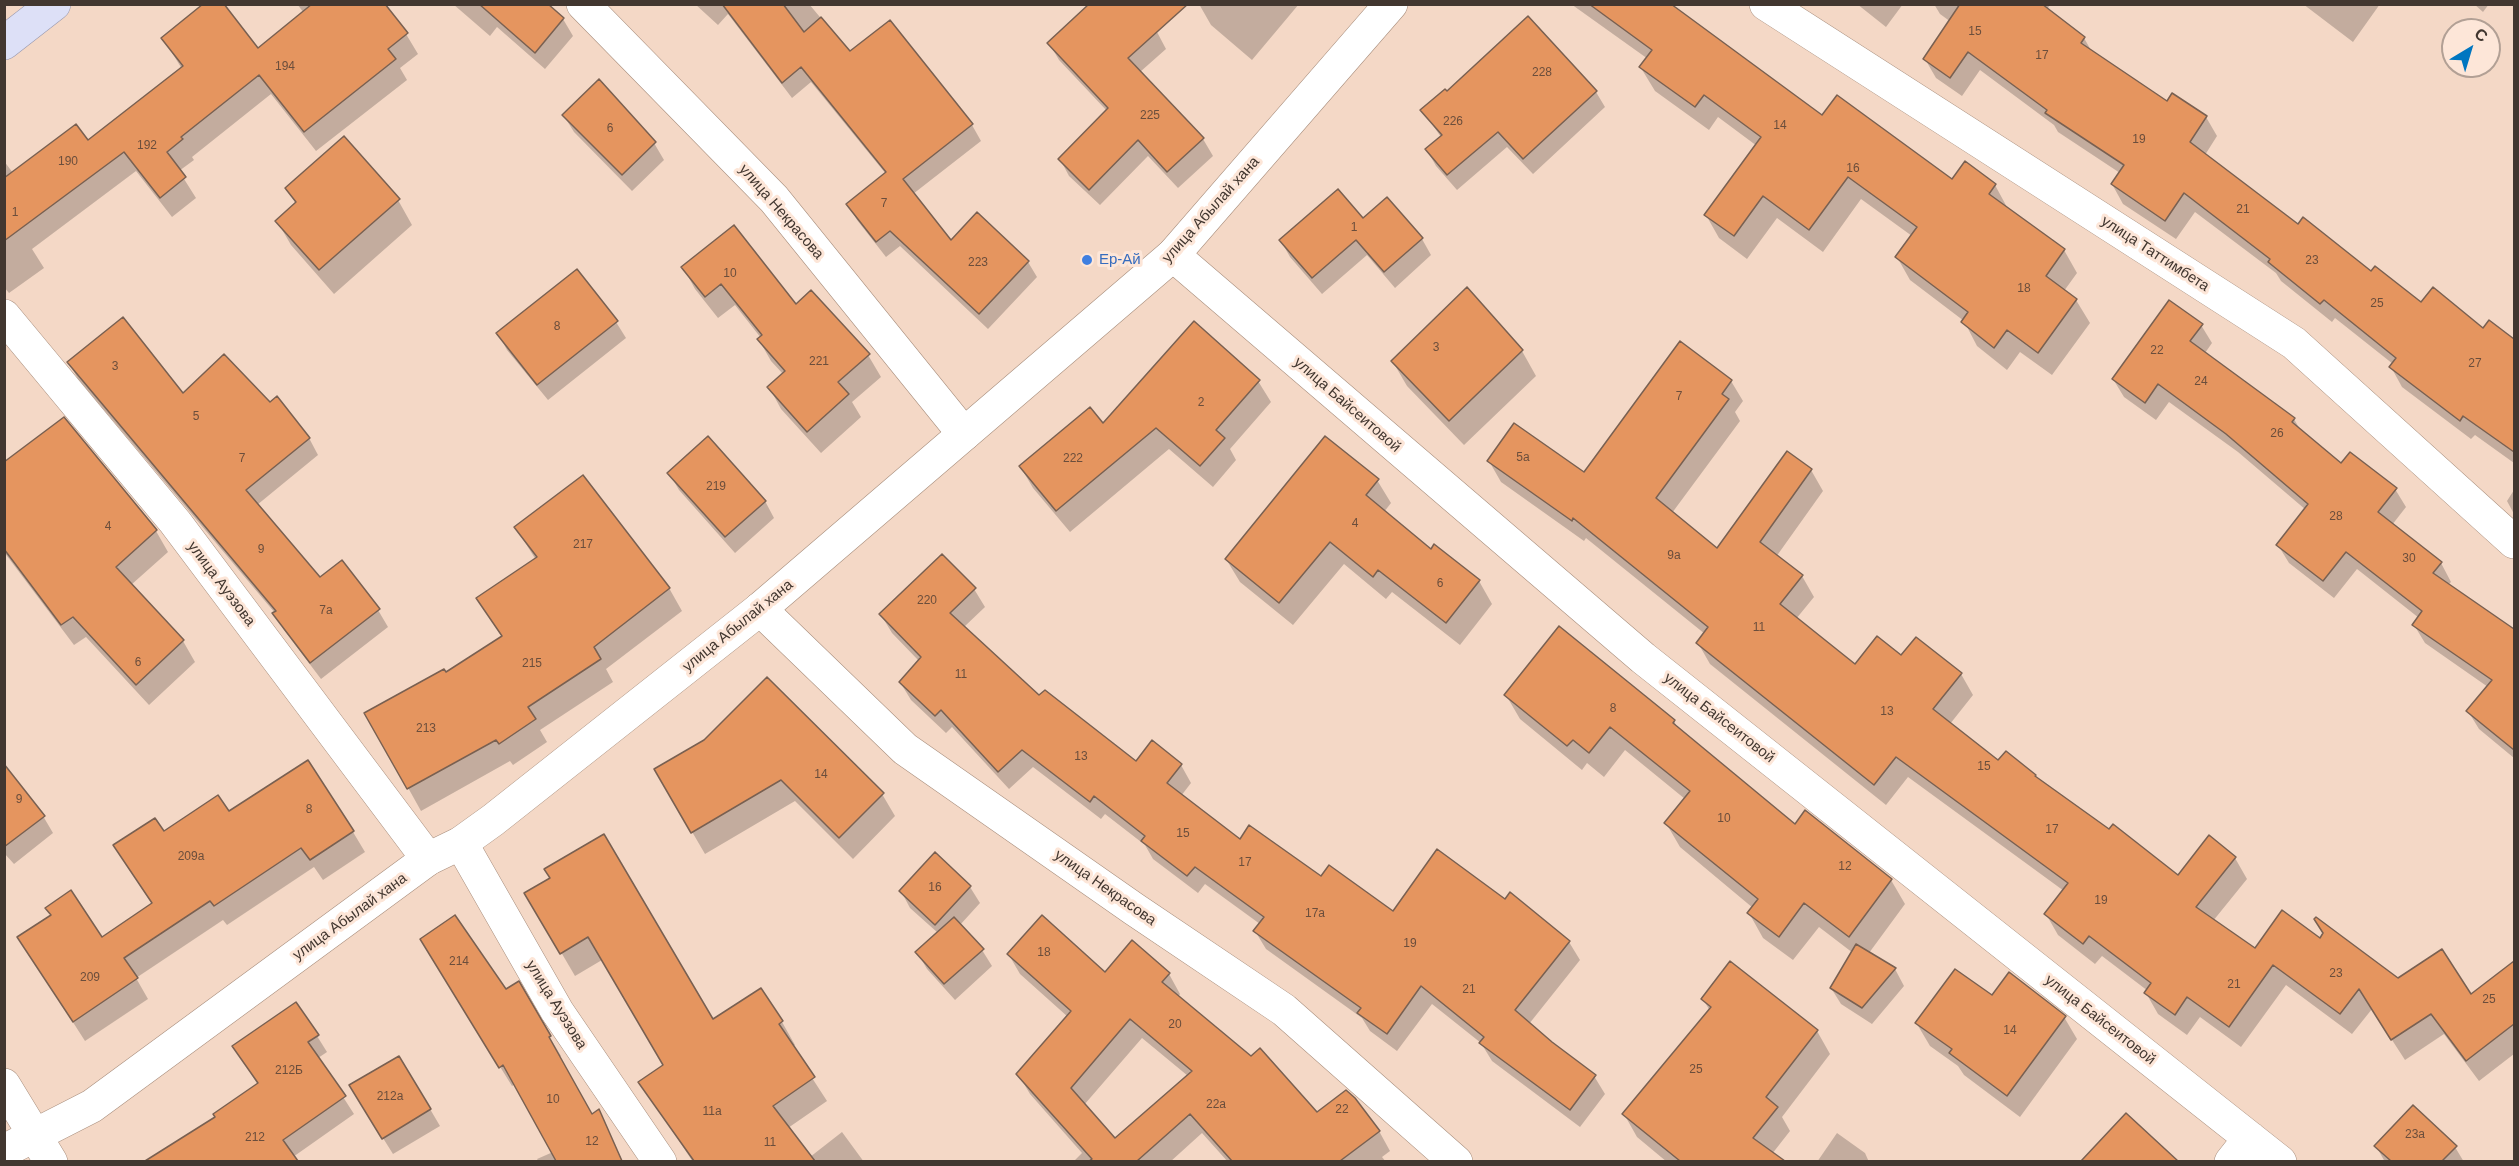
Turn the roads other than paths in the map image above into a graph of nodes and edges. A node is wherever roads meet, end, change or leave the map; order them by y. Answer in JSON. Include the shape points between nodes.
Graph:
{"nodes":[{"id":1,"x":54,"y":4,"type":"edge"},
{"id":2,"x":583,"y":4,"type":"edge"},
{"id":3,"x":1391,"y":4,"type":"edge"},
{"id":4,"x":1766,"y":4,"type":"edge"},
{"id":5,"x":4,"y":43,"type":"edge"},
{"id":6,"x":1173,"y":255,"type":"junction"},
{"id":7,"x":4,"y":316,"type":"edge"},
{"id":8,"x":964,"y":434,"type":"junction"},
{"id":9,"x":2514,"y":542,"type":"edge"},
{"id":10,"x":760,"y":609,"type":"junction"},
{"id":11,"x":461,"y":843,"type":"junction"},
{"id":12,"x":428,"y":859,"type":"junction"},
{"id":13,"x":4,"y":1085,"type":"edge"},
{"id":14,"x":42,"y":1148,"type":"edge"},
{"id":15,"x":2240,"y":1150,"type":"edge"},
{"id":16,"x":4,"y":1151,"type":"edge"},
{"id":17,"x":660,"y":1161,"type":"edge"},
{"id":18,"x":1456,"y":1161,"type":"edge"},
{"id":19,"x":2280,"y":1161,"type":"edge"}],
"edges":[{"from":1,"to":5,"type":"main road"},
{"from":2,"to":8,"type":"street","name":"улица Некрасова","via":[[774,199]]},
{"from":3,"to":6,"type":"street","name":"улица Абылай хана"},
{"from":4,"to":9,"type":"street","name":"улица Таттимбета","via":[[2294,343]]},
{"from":6,"to":8,"type":"street","name":"улица Абылай хана"},
{"from":6,"to":15,"type":"street","name":"улица Байсеитовой","via":[[1643,658]]},
{"from":7,"to":12,"type":"street","name":"улица Ауэзова","via":[[175,522]]},
{"from":8,"to":10,"type":"street","name":"улица Абылай хана"},
{"from":10,"to":11,"type":"street","name":"улица Абылай хана"},
{"from":10,"to":18,"type":"street","name":"улица Некрасова","via":[[905,749],[1284,1010]]},
{"from":11,"to":12,"type":"street","name":"улица Абылай хана"},
{"from":11,"to":17,"type":"street","name":"улица Ауэзова","via":[[557,1011]]},
{"from":12,"to":14,"type":"street","name":"улица Абылай хана","via":[[92,1106]]},
{"from":13,"to":14,"type":"street"},
{"from":14,"to":16,"type":"street","name":"улица Абылай хана"},
{"from":15,"to":19,"type":"street","name":"улица Байсеитовой"}]}
